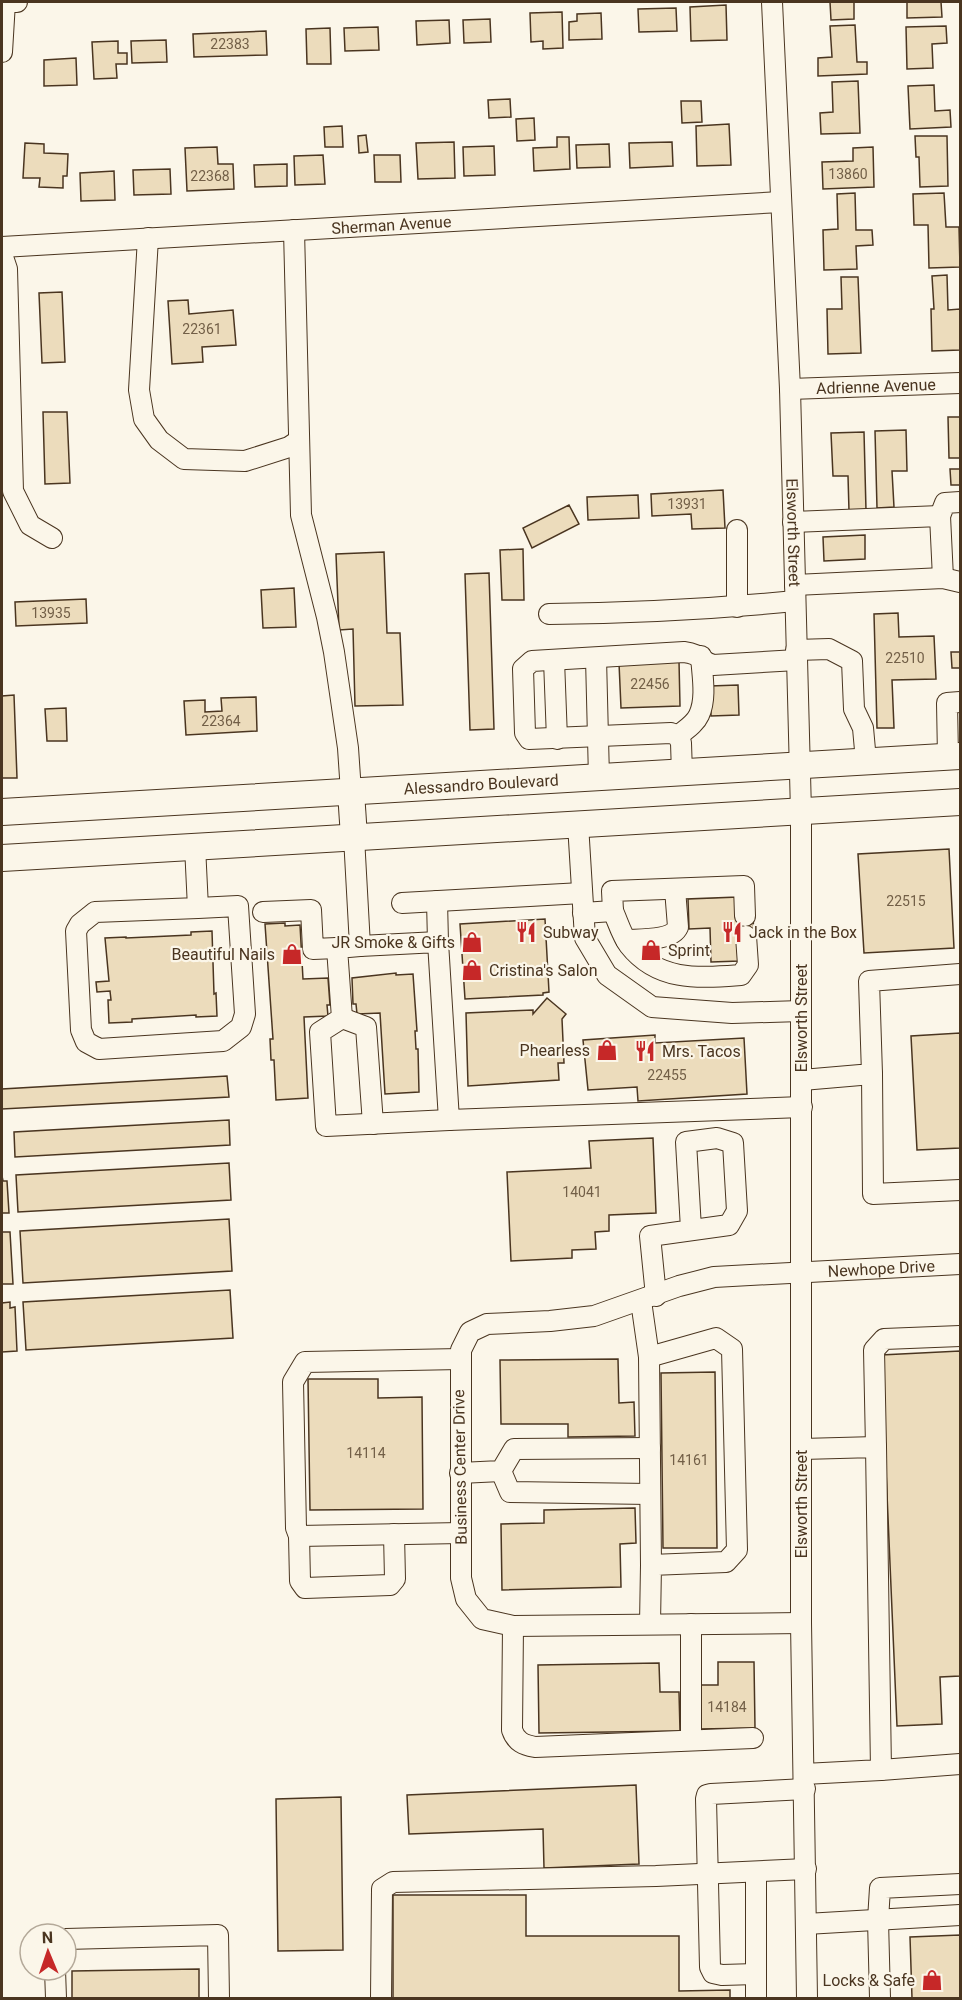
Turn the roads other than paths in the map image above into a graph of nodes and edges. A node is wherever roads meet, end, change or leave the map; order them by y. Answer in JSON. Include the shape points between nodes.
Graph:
{"nodes":[{"id":1,"x":5,"y":2,"type":"edge"},
{"id":2,"x":17,"y":2,"type":"edge"},
{"id":3,"x":772,"y":2,"type":"edge"},
{"id":4,"x":2,"y":52,"type":"edge"},
{"id":5,"x":781,"y":202,"type":"junction"},
{"id":6,"x":294,"y":230,"type":"junction"},
{"id":7,"x":148,"y":238,"type":"junction"},
{"id":8,"x":2,"y":247,"type":"edge"},
{"id":9,"x":2,"y":254,"type":"edge"},
{"id":10,"x":960,"y":383,"type":"edge"},
{"id":11,"x":790,"y":389,"type":"junction"},
{"id":12,"x":298,"y":441,"type":"junction"},
{"id":13,"x":960,"y":502,"type":"edge"},
{"id":14,"x":940,"y":516,"type":"junction"},
{"id":15,"x":793,"y":522,"type":"junction"},
{"id":16,"x":737,"y":530,"type":"dead end"},
{"id":17,"x":52,"y":538,"type":"dead end"},
{"id":18,"x":952,"y":580,"type":"edge"},
{"id":19,"x":795,"y":593,"type":"junction"},
{"id":20,"x":737,"y":607,"type":"junction"},
{"id":21,"x":549,"y":614,"type":"dead end"},
{"id":22,"x":797,"y":655,"type":"junction"},
{"id":23,"x":701,"y":656,"type":"junction"},
{"id":24,"x":596,"y":658,"type":"junction"},
{"id":25,"x":554,"y":660,"type":"junction"},
{"id":26,"x":960,"y":702,"type":"edge"},
{"id":27,"x":598,"y":736,"type":"junction"},
{"id":28,"x":678,"y":736,"type":"junction"},
{"id":29,"x":557,"y":739,"type":"junction"},
{"id":30,"x":954,"y":756,"type":"edge"},
{"id":31,"x":866,"y":761,"type":"junction"},
{"id":32,"x":800,"y":766,"type":"junction"},
{"id":33,"x":682,"y":773,"type":"junction"},
{"id":34,"x":599,"y":778,"type":"junction"},
{"id":35,"x":351,"y":792,"type":"junction"},
{"id":36,"x":960,"y":802,"type":"edge"},
{"id":37,"x":801,"y":812,"type":"junction"},
{"id":38,"x":5,"y":813,"type":"edge"},
{"id":39,"x":578,"y":824,"type":"junction"},
{"id":40,"x":354,"y":837,"type":"junction"},
{"id":41,"x":195,"y":846,"type":"junction"},
{"id":42,"x":2,"y":858,"type":"edge"},
{"id":43,"x":675,"y":888,"type":"junction"},
{"id":44,"x":582,"y":893,"type":"junction"},
{"id":45,"x":437,"y":901,"type":"junction"},
{"id":46,"x":402,"y":903,"type":"dead end"},
{"id":47,"x":198,"y":908,"type":"junction"},
{"id":48,"x":613,"y":911,"type":"junction"},
{"id":49,"x":263,"y":912,"type":"dead end"},
{"id":50,"x":583,"y":913,"type":"junction"},
{"id":51,"x":745,"y":916,"type":"dead end"},
{"id":52,"x":746,"y":936,"type":"dead end"},
{"id":53,"x":626,"y":940,"type":"junction"},
{"id":54,"x":438,"y":942,"type":"junction"},
{"id":55,"x":360,"y":946,"type":"junction"},
{"id":56,"x":337,"y":948,"type":"junction"},
{"id":57,"x":960,"y":974,"type":"edge"},
{"id":58,"x":801,"y":1011,"type":"junction"},
{"id":59,"x":342,"y":1018,"type":"junction"},
{"id":60,"x":872,"y":1074,"type":"junction"},
{"id":61,"x":802,"y":1080,"type":"junction"},
{"id":62,"x":801,"y":1107,"type":"junction"},
{"id":63,"x":449,"y":1120,"type":"junction"},
{"id":64,"x":373,"y":1124,"type":"junction"},
{"id":65,"x":960,"y":1190,"type":"edge"},
{"id":66,"x":691,"y":1229,"type":"junction"},
{"id":67,"x":960,"y":1264,"type":"edge"},
{"id":68,"x":802,"y":1274,"type":"junction"},
{"id":69,"x":648,"y":1298,"type":"junction"},
{"id":70,"x":960,"y":1336,"type":"edge"},
{"id":71,"x":649,"y":1357,"type":"junction"},
{"id":72,"x":460,"y":1359,"type":"junction"},
{"id":73,"x":876,"y":1447,"type":"junction"},
{"id":74,"x":650,"y":1448,"type":"junction"},
{"id":75,"x":802,"y":1449,"type":"junction"},
{"id":76,"x":501,"y":1471,"type":"junction"},
{"id":77,"x":460,"y":1473,"type":"junction"},
{"id":78,"x":650,"y":1494,"type":"junction"},
{"id":79,"x":298,"y":1532,"type":"junction"},
{"id":80,"x":461,"y":1533,"type":"junction"},
{"id":81,"x":394,"y":1534,"type":"junction"},
{"id":82,"x":651,"y":1565,"type":"junction"},
{"id":83,"x":801,"y":1623,"type":"junction"},
{"id":84,"x":650,"y":1624,"type":"junction"},
{"id":85,"x":691,"y":1624,"type":"junction"},
{"id":86,"x":513,"y":1626,"type":"junction"},
{"id":87,"x":753,"y":1738,"type":"dead end"},
{"id":88,"x":691,"y":1740,"type":"junction"},
{"id":89,"x":960,"y":1764,"type":"edge"},
{"id":90,"x":881,"y":1770,"type":"junction"},
{"id":91,"x":805,"y":1781,"type":"junction"},
{"id":92,"x":806,"y":1869,"type":"junction"},
{"id":93,"x":756,"y":1872,"type":"junction"},
{"id":94,"x":709,"y":1874,"type":"junction"},
{"id":95,"x":960,"y":1884,"type":"edge"},
{"id":96,"x":960,"y":1916,"type":"edge"},
{"id":97,"x":878,"y":1920,"type":"junction"},
{"id":98,"x":807,"y":1924,"type":"junction"},
{"id":99,"x":78,"y":1939,"type":"edge"},
{"id":100,"x":756,"y":1974,"type":"junction"},
{"id":101,"x":55,"y":1982,"type":"edge"},
{"id":102,"x":56,"y":1998,"type":"edge"},
{"id":103,"x":219,"y":1998,"type":"edge"},
{"id":104,"x":381,"y":1998,"type":"edge"},
{"id":105,"x":756,"y":1998,"type":"edge"},
{"id":106,"x":807,"y":1998,"type":"edge"},
{"id":107,"x":880,"y":1998,"type":"edge"}],
"edges":[{"from":1,"to":2,"type":"street"},
{"from":1,"to":4,"type":"street"},
{"from":3,"to":5,"type":"street","name":"Elsworth Street"},
{"from":5,"to":6,"type":"street","name":"Sherman Avenue"},
{"from":5,"to":11,"type":"street","name":"Elsworth Street"},
{"from":6,"to":7,"type":"street","name":"Sherman Avenue"},
{"from":6,"to":12,"type":"street"},
{"from":7,"to":8,"type":"street","name":"Sherman Avenue"},
{"from":7,"to":12,"type":"street","via":[[139,390],[144,419],[159,440],[184,459],[245,461]]},
{"from":9,"to":17,"type":"street","via":[[8,269],[13,490],[30,525]]},
{"from":10,"to":11,"type":"street","name":"Adrienne Avenue"},
{"from":11,"to":15,"type":"street","name":"Elsworth Street"},
{"from":12,"to":35,"type":"street","via":[[301,515],[332,640]]},
{"from":13,"to":14,"type":"street","via":[[945,503]]},
{"from":14,"to":15,"type":"street"},
{"from":14,"to":18,"type":"street"},
{"from":15,"to":19,"type":"street","name":"Elsworth Street"},
{"from":16,"to":20,"type":"street"},
{"from":18,"to":19,"type":"street"},
{"from":19,"to":20,"type":"street"},
{"from":19,"to":22,"type":"street","name":"Elsworth Street"},
{"from":20,"to":21,"type":"street"},
{"from":22,"to":23,"type":"street","via":[[713,664],[705,663]]},
{"from":22,"to":31,"type":"street","via":[[829,649],[852,661],[854,709],[863,728]]},
{"from":22,"to":32,"type":"street","name":"Elsworth Street"},
{"from":23,"to":24,"type":"street","via":[[684,652]]},
{"from":23,"to":28,"type":"street","via":[[703,697],[699,716]]},
{"from":24,"to":25,"type":"street"},
{"from":24,"to":27,"type":"street"},
{"from":25,"to":29,"type":"street"},
{"from":25,"to":29,"type":"street","via":[[532,661],[523,669],[525,733],[529,739]]},
{"from":26,"to":30,"type":"street","via":[[947,703]]},
{"from":27,"to":28,"type":"street"},
{"from":27,"to":29,"type":"street"},
{"from":27,"to":34,"type":"street"},
{"from":28,"to":33,"type":"street"},
{"from":30,"to":31,"type":"main road","name":"Alessandro Boulevard"},
{"from":31,"to":32,"type":"main road","name":"Alessandro Boulevard"},
{"from":32,"to":33,"type":"main road","name":"Alessandro Boulevard"},
{"from":32,"to":37,"type":"street","name":"Elsworth Street"},
{"from":33,"to":34,"type":"main road","name":"Alessandro Boulevard"},
{"from":34,"to":35,"type":"main road","name":"Alessandro Boulevard"},
{"from":35,"to":38,"type":"main road","name":"Alessandro Boulevard"},
{"from":35,"to":40,"type":"main road"},
{"from":36,"to":37,"type":"main road"},
{"from":37,"to":39,"type":"main road"},
{"from":37,"to":58,"type":"street","name":"Elsworth Street"},
{"from":39,"to":40,"type":"main road"},
{"from":39,"to":44,"type":"street"},
{"from":40,"to":41,"type":"main road"},
{"from":40,"to":55,"type":"street"},
{"from":41,"to":42,"type":"main road"},
{"from":41,"to":47,"type":"street"},
{"from":43,"to":48,"type":"street","via":[[612,891]]},
{"from":43,"to":51,"type":"street","via":[[744,886]]},
{"from":43,"to":53,"type":"street","via":[[676,931],[668,936]]},
{"from":44,"to":45,"type":"street"},
{"from":44,"to":50,"type":"street"},
{"from":45,"to":46,"type":"street"},
{"from":45,"to":54,"type":"street"},
{"from":47,"to":47,"type":"street","via":[[238,906],[245,1014],[241,1026],[223,1041],[99,1049],[86,1042],[81,1030],[76,931],[80,924],[95,912]]},
{"from":48,"to":50,"type":"street"},
{"from":48,"to":53,"type":"street"},
{"from":49,"to":56,"type":"street","via":[[310,910],[313,950]]},
{"from":50,"to":58,"type":"street","via":[[585,938],[607,975],[652,1007],[732,1013]]},
{"from":52,"to":53,"type":"street","via":[[748,965],[741,975],[706,977],[676,975],[649,965]]},
{"from":54,"to":55,"type":"street"},
{"from":54,"to":63,"type":"street"},
{"from":55,"to":56,"type":"street"},
{"from":56,"to":59,"type":"street"},
{"from":57,"to":60,"type":"street","via":[[869,981]]},
{"from":58,"to":61,"type":"street","name":"Elsworth Street"},
{"from":59,"to":64,"type":"street","via":[[366,1027]]},
{"from":59,"to":64,"type":"street","via":[[320,1032],[326,1126]]},
{"from":60,"to":61,"type":"street"},
{"from":60,"to":65,"type":"street","via":[[873,1194]]},
{"from":61,"to":62,"type":"street","name":"Elsworth Street"},
{"from":62,"to":63,"type":"street"},
{"from":62,"to":68,"type":"street","name":"Elsworth Street"},
{"from":63,"to":64,"type":"street"},
{"from":66,"to":66,"type":"street","via":[[729,1225],[737,1211],[733,1143],[717,1138],[686,1142]]},
{"from":66,"to":69,"type":"street","via":[[650,1236]]},
{"from":67,"to":68,"type":"street","name":"Newhope Drive"},
{"from":68,"to":69,"type":"street","name":"Business Center Drive","via":[[714,1277]]},
{"from":68,"to":75,"type":"street","name":"Elsworth Street"},
{"from":69,"to":71,"type":"street"},
{"from":69,"to":72,"type":"street","name":"Business Center Drive","via":[[594,1316],[487,1324],[470,1332]]},
{"from":70,"to":73,"type":"street","via":[[884,1339],[874,1350]]},
{"from":71,"to":74,"type":"street"},
{"from":71,"to":82,"type":"street","via":[[716,1338],[732,1349],[737,1550],[726,1562]]},
{"from":72,"to":77,"type":"street","name":"Business Center Drive"},
{"from":72,"to":79,"type":"street","via":[[305,1362],[293,1382]]},
{"from":73,"to":75,"type":"street"},
{"from":73,"to":90,"type":"street"},
{"from":74,"to":76,"type":"street","via":[[514,1449]]},
{"from":74,"to":78,"type":"street"},
{"from":75,"to":83,"type":"street","name":"Elsworth Street"},
{"from":76,"to":77,"type":"street"},
{"from":76,"to":78,"type":"street","via":[[510,1492]]},
{"from":77,"to":80,"type":"street","name":"Business Center Drive"},
{"from":78,"to":82,"type":"street"},
{"from":79,"to":81,"type":"street"},
{"from":79,"to":81,"type":"street","via":[[300,1581],[305,1588],[390,1585],[395,1579]]},
{"from":80,"to":81,"type":"street"},
{"from":80,"to":86,"type":"street","name":"Business Center Drive","via":[[461,1578],[466,1599],[482,1619]]},
{"from":82,"to":84,"type":"street"},
{"from":83,"to":85,"type":"street","name":"Business Center Drive"},
{"from":83,"to":91,"type":"street","name":"Elsworth Street"},
{"from":84,"to":85,"type":"street","name":"Business Center Drive"},
{"from":84,"to":86,"type":"street","name":"Business Center Drive"},
{"from":85,"to":88,"type":"street"},
{"from":86,"to":88,"type":"street","via":[[512,1730],[525,1745]]},
{"from":87,"to":88,"type":"street"},
{"from":89,"to":90,"type":"street"},
{"from":90,"to":91,"type":"street"},
{"from":91,"to":92,"type":"street","name":"Elsworth Street"},
{"from":91,"to":94,"type":"street","via":[[707,1796]]},
{"from":92,"to":93,"type":"street"},
{"from":92,"to":98,"type":"street","name":"Elsworth Street"},
{"from":93,"to":94,"type":"street"},
{"from":93,"to":100,"type":"street"},
{"from":94,"to":100,"type":"street","via":[[710,1967],[713,1973],[722,1975]]},
{"from":94,"to":104,"type":"street","via":[[393,1882],[382,1889]]},
{"from":95,"to":97,"type":"street","via":[[880,1887]]},
{"from":96,"to":97,"type":"street"},
{"from":97,"to":98,"type":"street"},
{"from":97,"to":107,"type":"street"},
{"from":98,"to":106,"type":"street","name":"Elsworth Street"},
{"from":99,"to":103,"type":"street","via":[[218,1935]]},
{"from":100,"to":105,"type":"street"},
{"from":101,"to":102,"type":"street"}]}
